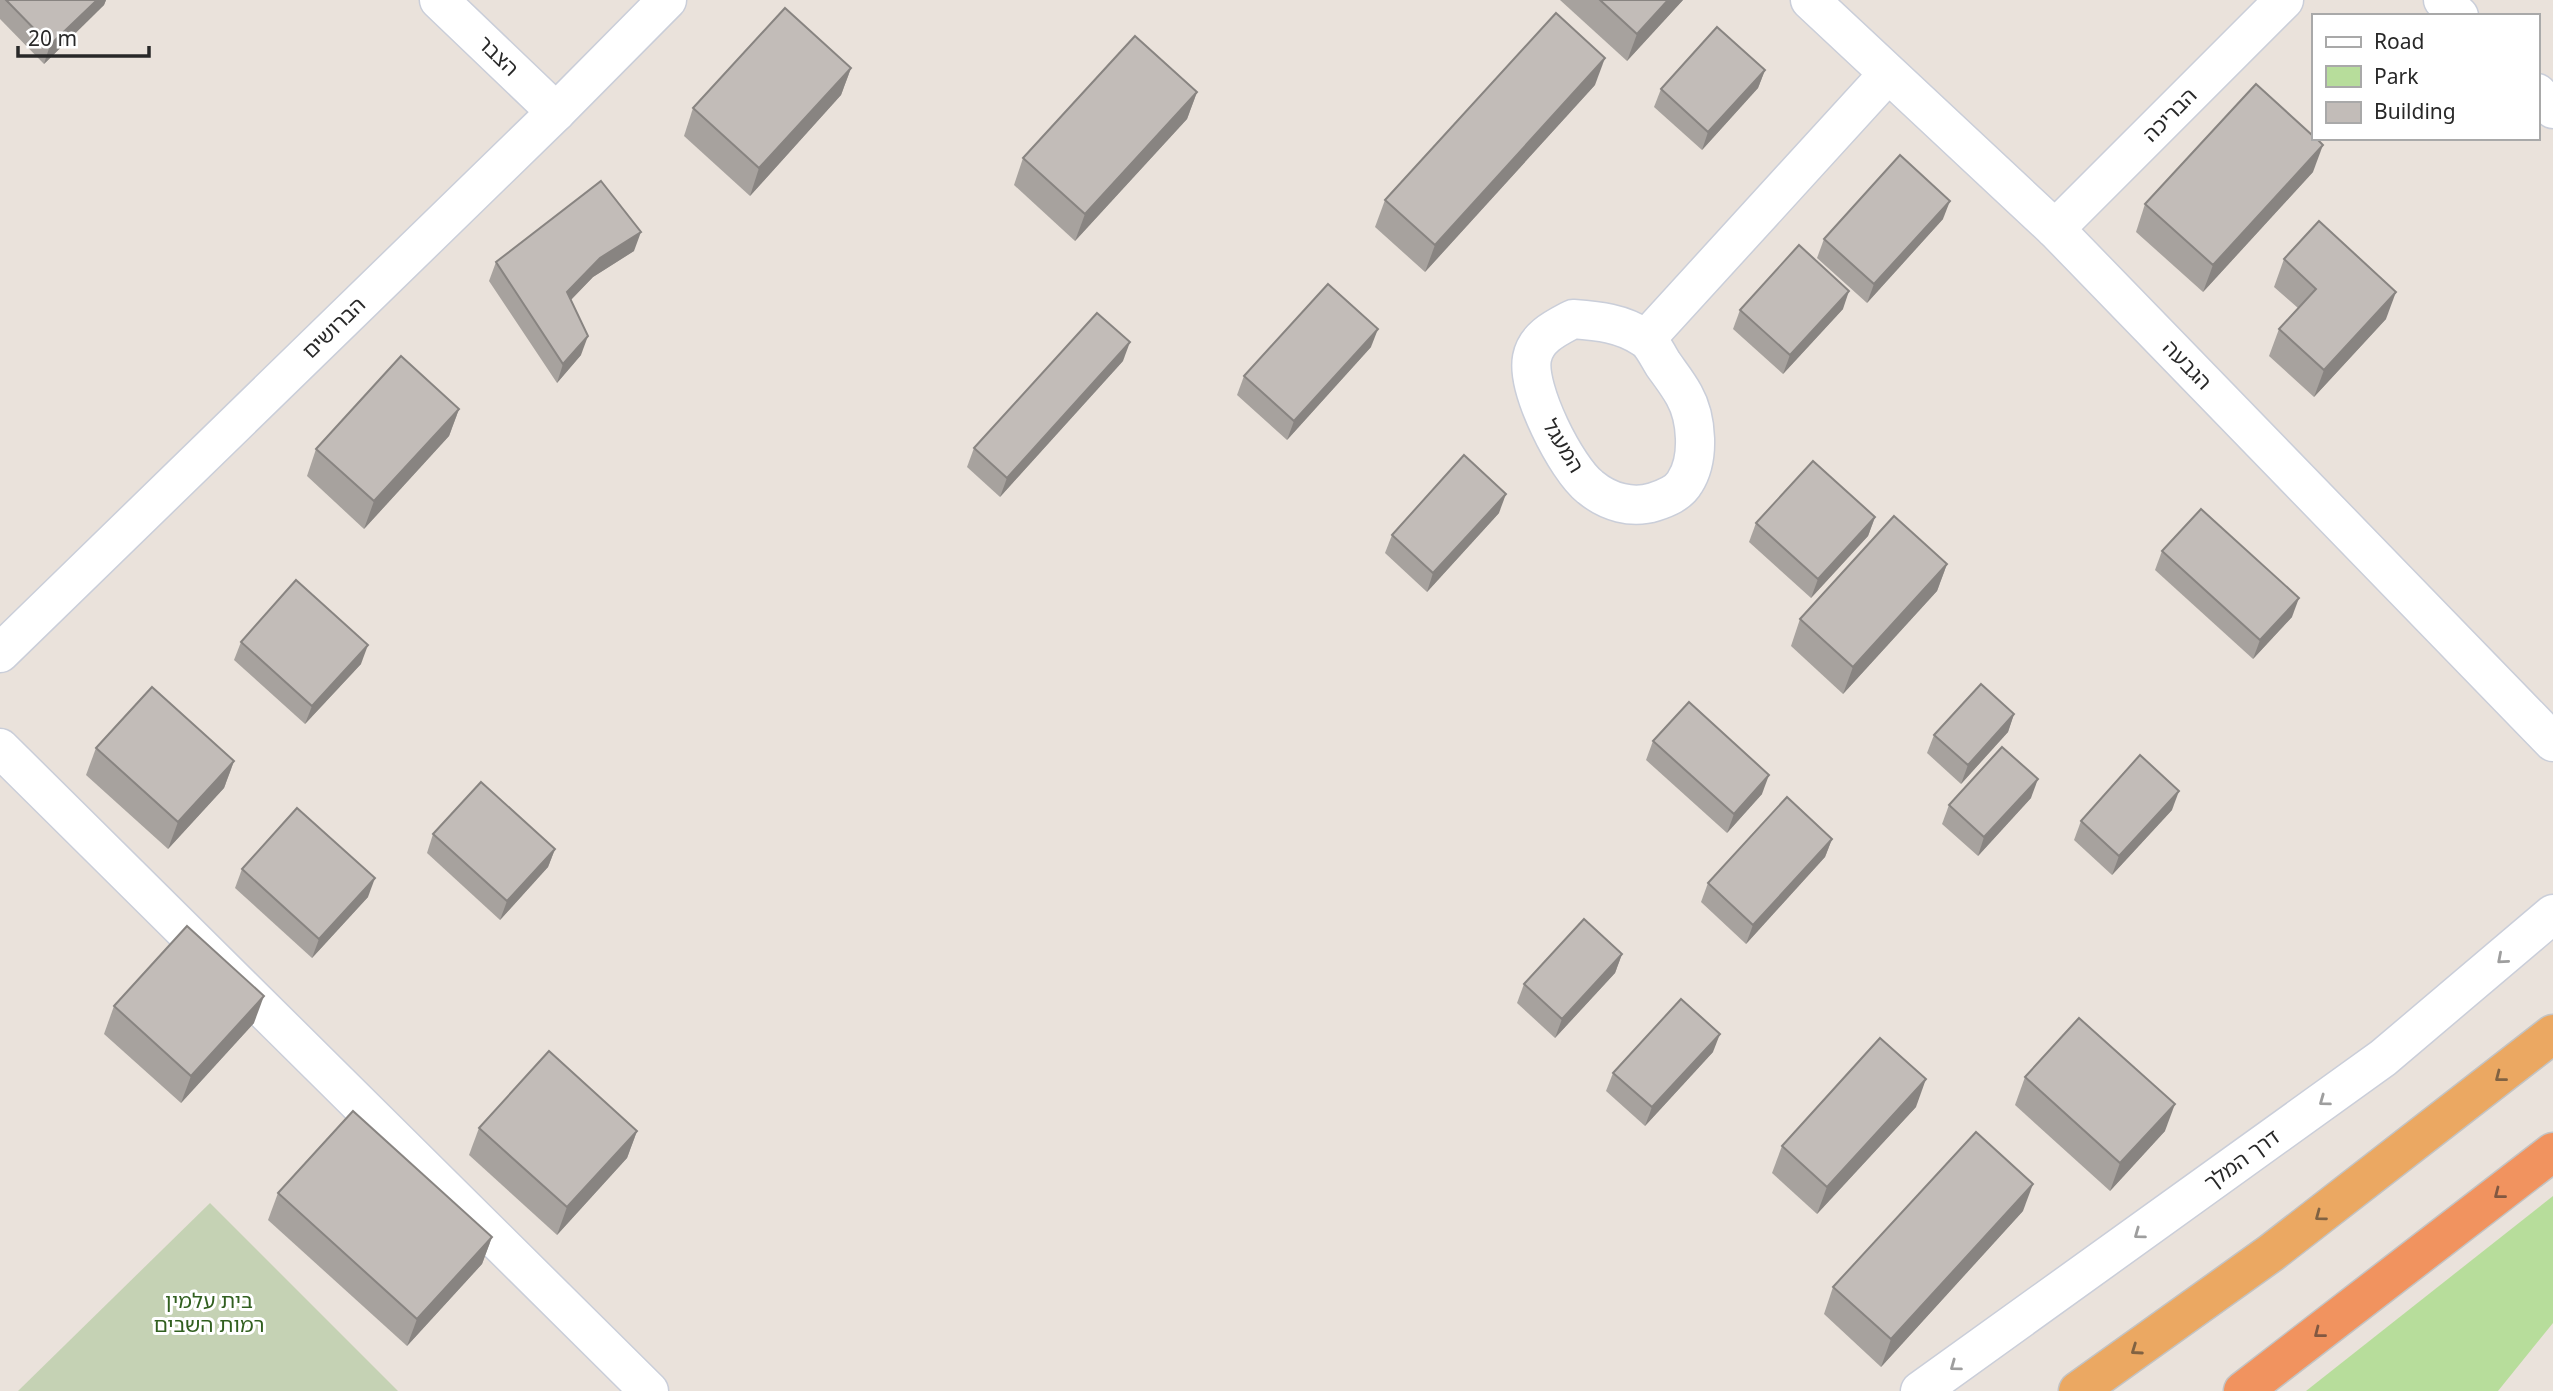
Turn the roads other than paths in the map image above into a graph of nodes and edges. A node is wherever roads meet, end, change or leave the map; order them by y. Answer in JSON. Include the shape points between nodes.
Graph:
{"nodes":[{"id":1,"x":439,"y":0,"type":"edge"},
{"id":2,"x":667,"y":0,"type":"edge"},
{"id":3,"x":1810,"y":0,"type":"edge"},
{"id":4,"x":2284,"y":0,"type":"edge"},
{"id":5,"x":2443,"y":0,"type":"edge"},
{"id":6,"x":2457,"y":14,"type":"edge"},
{"id":7,"x":1888,"y":74,"type":"junction"},
{"id":8,"x":2539,"y":95,"type":"edge"},
{"id":9,"x":2553,"y":108,"type":"edge"},
{"id":10,"x":556,"y":112,"type":"junction"},
{"id":11,"x":2055,"y":229,"type":"junction"},
{"id":12,"x":1646,"y":338,"type":"junction"},
{"id":13,"x":0,"y":653,"type":"edge"},
{"id":14,"x":2553,"y":742,"type":"edge"},
{"id":15,"x":0,"y":748,"type":"edge"},
{"id":16,"x":2553,"y":914,"type":"edge"},
{"id":17,"x":2553,"y":1034,"type":"edge"},
{"id":18,"x":2553,"y":1152,"type":"edge"},
{"id":19,"x":649,"y":1391,"type":"edge"},
{"id":20,"x":1920,"y":1391,"type":"edge"},
{"id":21,"x":2078,"y":1391,"type":"edge"},
{"id":22,"x":2243,"y":1391,"type":"edge"}],
"edges":[{"from":1,"to":10,"type":"street","name":"הצבר"},
{"from":2,"to":10,"type":"street","name":"הברושים"},
{"from":3,"to":7,"type":"street","name":"הגבעה"},
{"from":4,"to":11,"type":"street","name":"הבריכה"},
{"from":5,"to":6,"type":"street"},
{"from":7,"to":11,"type":"street","name":"הגבעה"},
{"from":7,"to":12,"type":"street"},
{"from":8,"to":9,"type":"street"},
{"from":10,"to":13,"type":"street","name":"הברושים"},
{"from":11,"to":14,"type":"street","name":"הגבעה"},
{"from":12,"to":12,"type":"street","name":"המעגל","via":[[1609,321],[1573,319],[1546,333],[1532,358],[1534,386],[1566,458],[1589,486],[1612,500],[1640,506],[1668,498],[1685,483],[1693,462],[1695,432],[1685,397]]},
{"from":15,"to":19,"type":"street"},
{"from":16,"to":20,"type":"street","name":"דרך המלך","one_way":true,"via":[[2383,1058]]},
{"from":17,"to":21,"type":"highway","one_way":true,"via":[[2271,1253]]},
{"from":18,"to":22,"type":"highway","one_way":true}]}
